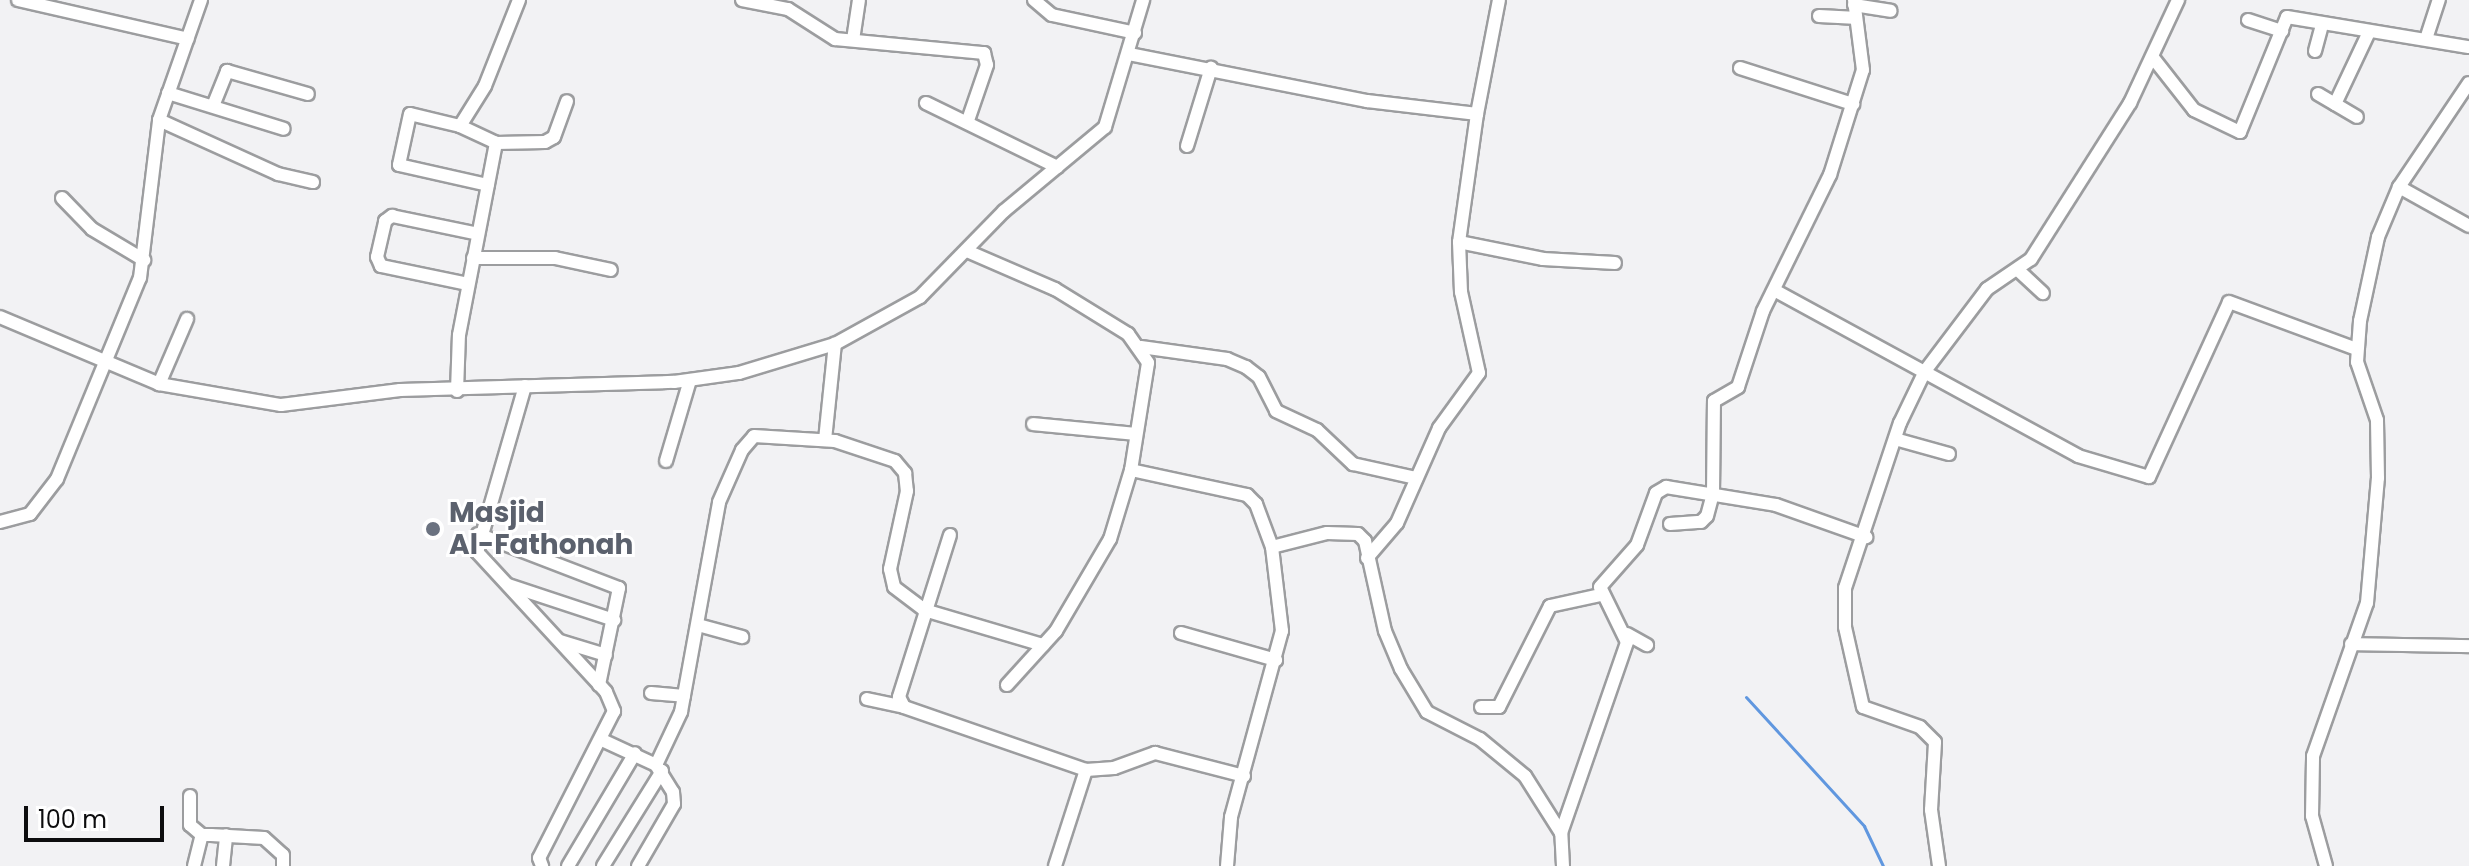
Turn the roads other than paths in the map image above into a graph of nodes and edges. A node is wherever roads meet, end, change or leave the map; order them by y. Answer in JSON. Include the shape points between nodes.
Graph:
{"nodes":[{"id":1,"x":18,"y":0,"type":"edge"},
{"id":2,"x":201,"y":0,"type":"edge"},
{"id":3,"x":519,"y":0,"type":"edge"},
{"id":4,"x":742,"y":0,"type":"edge"},
{"id":5,"x":859,"y":0,"type":"edge"},
{"id":6,"x":1034,"y":0,"type":"edge"},
{"id":7,"x":1143,"y":0,"type":"edge"},
{"id":8,"x":1499,"y":0,"type":"edge"},
{"id":9,"x":2178,"y":0,"type":"edge"},
{"id":10,"x":2439,"y":0,"type":"edge"},
{"id":11,"x":782,"y":4,"type":"edge"},
{"id":12,"x":1854,"y":8,"type":"edge"},
{"id":13,"x":1891,"y":11,"type":"dead end"},
{"id":14,"x":1819,"y":16,"type":"dead end"},
{"id":15,"x":2248,"y":20,"type":"dead end"},
{"id":16,"x":2322,"y":24,"type":"junction"},
{"id":17,"x":2282,"y":31,"type":"junction"},
{"id":18,"x":2369,"y":32,"type":"junction"},
{"id":19,"x":1135,"y":33,"type":"junction"},
{"id":20,"x":2427,"y":36,"type":"junction"},
{"id":21,"x":188,"y":39,"type":"junction"},
{"id":22,"x":853,"y":40,"type":"junction"},
{"id":23,"x":2469,"y":47,"type":"edge"},
{"id":24,"x":2315,"y":51,"type":"dead end"},
{"id":25,"x":1129,"y":54,"type":"junction"},
{"id":26,"x":2154,"y":59,"type":"junction"},
{"id":27,"x":1211,"y":68,"type":"junction"},
{"id":28,"x":1740,"y":68,"type":"dead end"},
{"id":29,"x":2469,"y":83,"type":"edge"},
{"id":30,"x":168,"y":93,"type":"junction"},
{"id":31,"x":308,"y":94,"type":"dead end"},
{"id":32,"x":2318,"y":94,"type":"dead end"},
{"id":33,"x":567,"y":101,"type":"dead end"},
{"id":34,"x":926,"y":103,"type":"dead end"},
{"id":35,"x":1853,"y":104,"type":"junction"},
{"id":36,"x":2335,"y":104,"type":"junction"},
{"id":37,"x":213,"y":106,"type":"junction"},
{"id":38,"x":1477,"y":114,"type":"junction"},
{"id":39,"x":2357,"y":117,"type":"dead end"},
{"id":40,"x":159,"y":120,"type":"junction"},
{"id":41,"x":967,"y":123,"type":"junction"},
{"id":42,"x":460,"y":126,"type":"junction"},
{"id":43,"x":284,"y":129,"type":"dead end"},
{"id":44,"x":496,"y":143,"type":"junction"},
{"id":45,"x":1187,"y":146,"type":"dead end"},
{"id":46,"x":1057,"y":167,"type":"junction"},
{"id":47,"x":313,"y":182,"type":"dead end"},
{"id":48,"x":488,"y":185,"type":"junction"},
{"id":49,"x":2399,"y":187,"type":"junction"},
{"id":50,"x":62,"y":198,"type":"dead end"},
{"id":51,"x":2469,"y":226,"type":"edge"},
{"id":52,"x":478,"y":234,"type":"junction"},
{"id":53,"x":1459,"y":242,"type":"junction"},
{"id":54,"x":967,"y":251,"type":"junction"},
{"id":55,"x":473,"y":258,"type":"junction"},
{"id":56,"x":144,"y":260,"type":"junction"},
{"id":57,"x":1615,"y":263,"type":"dead end"},
{"id":58,"x":611,"y":270,"type":"dead end"},
{"id":59,"x":2018,"y":270,"type":"junction"},
{"id":60,"x":468,"y":284,"type":"junction"},
{"id":61,"x":1774,"y":290,"type":"junction"},
{"id":62,"x":2043,"y":293,"type":"dead end"},
{"id":63,"x":0,"y":317,"type":"edge"},
{"id":64,"x":187,"y":319,"type":"dead end"},
{"id":65,"x":835,"y":344,"type":"junction"},
{"id":66,"x":1141,"y":347,"type":"junction"},
{"id":67,"x":2357,"y":349,"type":"junction"},
{"id":68,"x":103,"y":358,"type":"junction"},
{"id":69,"x":1925,"y":371,"type":"junction"},
{"id":70,"x":690,"y":380,"type":"junction"},
{"id":71,"x":159,"y":384,"type":"junction"},
{"id":72,"x":525,"y":386,"type":"junction"},
{"id":73,"x":457,"y":391,"type":"junction"},
{"id":74,"x":1033,"y":424,"type":"dead end"},
{"id":75,"x":1136,"y":434,"type":"junction"},
{"id":76,"x":1895,"y":439,"type":"junction"},
{"id":77,"x":825,"y":440,"type":"junction"},
{"id":78,"x":1949,"y":454,"type":"dead end"},
{"id":79,"x":666,"y":461,"type":"dead end"},
{"id":80,"x":1131,"y":470,"type":"junction"},
{"id":81,"x":1416,"y":478,"type":"junction"},
{"id":82,"x":1713,"y":494,"type":"junction"},
{"id":83,"x":0,"y":522,"type":"edge"},
{"id":84,"x":1670,"y":524,"type":"dead end"},
{"id":85,"x":478,"y":534,"type":"junction"},
{"id":86,"x":950,"y":535,"type":"dead end"},
{"id":87,"x":1866,"y":537,"type":"junction"},
{"id":88,"x":1272,"y":547,"type":"junction"},
{"id":89,"x":1367,"y":558,"type":"junction"},
{"id":90,"x":505,"y":584,"type":"junction"},
{"id":91,"x":1600,"y":595,"type":"junction"},
{"id":92,"x":924,"y":610,"type":"junction"},
{"id":93,"x":614,"y":620,"type":"junction"},
{"id":94,"x":698,"y":625,"type":"junction"},
{"id":95,"x":1181,"y":633,"type":"dead end"},
{"id":96,"x":1627,"y":634,"type":"junction"},
{"id":97,"x":742,"y":637,"type":"dead end"},
{"id":98,"x":557,"y":640,"type":"junction"},
{"id":99,"x":2351,"y":644,"type":"junction"},
{"id":100,"x":1043,"y":645,"type":"junction"},
{"id":101,"x":1647,"y":645,"type":"dead end"},
{"id":102,"x":2469,"y":646,"type":"edge"},
{"id":103,"x":606,"y":655,"type":"junction"},
{"id":104,"x":1276,"y":660,"type":"junction"},
{"id":105,"x":599,"y":685,"type":"junction"},
{"id":106,"x":1007,"y":685,"type":"dead end"},
{"id":107,"x":651,"y":693,"type":"dead end"},
{"id":108,"x":684,"y":696,"type":"junction"},
{"id":109,"x":867,"y":699,"type":"dead end"},
{"id":110,"x":904,"y":707,"type":"junction"},
{"id":111,"x":1481,"y":707,"type":"dead end"},
{"id":112,"x":602,"y":740,"type":"junction"},
{"id":113,"x":635,"y":753,"type":"junction"},
{"id":114,"x":659,"y":768,"type":"junction"},
{"id":115,"x":1086,"y":770,"type":"junction"},
{"id":116,"x":1244,"y":776,"type":"junction"},
{"id":117,"x":190,"y":796,"type":"dead end"},
{"id":118,"x":1561,"y":833,"type":"junction"},
{"id":119,"x":202,"y":835,"type":"junction"},
{"id":120,"x":226,"y":835,"type":"junction"},
{"id":121,"x":194,"y":866,"type":"edge"},
{"id":122,"x":223,"y":866,"type":"edge"},
{"id":123,"x":283,"y":866,"type":"edge"},
{"id":124,"x":542,"y":866,"type":"edge"},
{"id":125,"x":568,"y":866,"type":"edge"},
{"id":126,"x":603,"y":866,"type":"edge"},
{"id":127,"x":638,"y":866,"type":"edge"},
{"id":128,"x":1055,"y":866,"type":"edge"},
{"id":129,"x":1227,"y":866,"type":"edge"},
{"id":130,"x":1563,"y":866,"type":"edge"},
{"id":131,"x":1939,"y":866,"type":"edge"},
{"id":132,"x":2326,"y":866,"type":"edge"}],
"edges":[{"from":1,"to":21,"type":"street"},
{"from":2,"to":21,"type":"street"},
{"from":3,"to":42,"type":"street","via":[[485,86]]},
{"from":4,"to":11,"type":"street"},
{"from":5,"to":22,"type":"street"},
{"from":6,"to":19,"type":"street","via":[[1052,15]]},
{"from":7,"to":19,"type":"street"},
{"from":8,"to":38,"type":"street"},
{"from":9,"to":26,"type":"street"},
{"from":10,"to":20,"type":"street"},
{"from":11,"to":22,"type":"street","via":[[822,35]]},
{"from":12,"to":13,"type":"street"},
{"from":12,"to":14,"type":"street"},
{"from":12,"to":35,"type":"street","via":[[1864,61]]},
{"from":15,"to":17,"type":"street"},
{"from":16,"to":17,"type":"street","via":[[2287,17]]},
{"from":16,"to":18,"type":"street"},
{"from":16,"to":24,"type":"street"},
{"from":17,"to":26,"type":"street","via":[[2240,132],[2194,110]]},
{"from":18,"to":20,"type":"street"},
{"from":18,"to":36,"type":"street"},
{"from":19,"to":25,"type":"street"},
{"from":20,"to":23,"type":"street"},
{"from":21,"to":30,"type":"street"},
{"from":22,"to":41,"type":"street","via":[[984,53],[987,65]]},
{"from":25,"to":27,"type":"street"},
{"from":25,"to":46,"type":"street","via":[[1105,127]]},
{"from":26,"to":59,"type":"street","via":[[2031,259]]},
{"from":27,"to":38,"type":"street","via":[[1367,101]]},
{"from":27,"to":45,"type":"street"},
{"from":28,"to":35,"type":"street"},
{"from":29,"to":49,"type":"street"},
{"from":30,"to":37,"type":"street"},
{"from":30,"to":40,"type":"street"},
{"from":31,"to":37,"type":"street","via":[[227,71]]},
{"from":32,"to":36,"type":"street"},
{"from":33,"to":44,"type":"street","via":[[551,140]]},
{"from":34,"to":41,"type":"street"},
{"from":35,"to":61,"type":"street","via":[[1830,175]]},
{"from":36,"to":39,"type":"street"},
{"from":37,"to":43,"type":"street"},
{"from":38,"to":53,"type":"street"},
{"from":40,"to":47,"type":"street","via":[[278,174]]},
{"from":40,"to":56,"type":"street"},
{"from":41,"to":46,"type":"street"},
{"from":42,"to":44,"type":"street"},
{"from":42,"to":48,"type":"street","via":[[410,114],[399,165]]},
{"from":44,"to":48,"type":"street"},
{"from":46,"to":54,"type":"street"},
{"from":48,"to":52,"type":"street"},
{"from":49,"to":51,"type":"street"},
{"from":49,"to":67,"type":"street","via":[[2375,248]]},
{"from":50,"to":56,"type":"street","via":[[92,229]]},
{"from":52,"to":55,"type":"street"},
{"from":52,"to":60,"type":"street","via":[[392,216],[385,221],[377,257],[381,266]]},
{"from":53,"to":57,"type":"street","via":[[1543,259]]},
{"from":53,"to":81,"type":"street","via":[[1461,292],[1479,371],[1439,428]]},
{"from":54,"to":65,"type":"street","via":[[920,297]]},
{"from":54,"to":66,"type":"street","via":[[1055,289]]},
{"from":55,"to":58,"type":"street","via":[[555,258]]},
{"from":55,"to":60,"type":"street"},
{"from":56,"to":68,"type":"street"},
{"from":59,"to":62,"type":"street"},
{"from":59,"to":69,"type":"street","via":[[1987,289]]},
{"from":60,"to":73,"type":"street"},
{"from":61,"to":69,"type":"street"},
{"from":61,"to":82,"type":"street","via":[[1738,387],[1714,401]]},
{"from":63,"to":68,"type":"street"},
{"from":64,"to":71,"type":"street"},
{"from":65,"to":70,"type":"street","via":[[739,373]]},
{"from":65,"to":77,"type":"street"},
{"from":66,"to":75,"type":"street","via":[[1148,363]]},
{"from":66,"to":81,"type":"street","via":[[1246,367],[1259,377],[1276,411],[1317,430],[1353,464]]},
{"from":67,"to":69,"type":"street","via":[[2229,302],[2149,477],[2078,456]]},
{"from":67,"to":99,"type":"street","via":[[2359,372],[2377,420],[2378,478],[2370,591]]},
{"from":68,"to":71,"type":"street"},
{"from":68,"to":83,"type":"street","via":[[76,438],[43,502],[30,514]]},
{"from":69,"to":76,"type":"street"},
{"from":70,"to":72,"type":"street"},
{"from":70,"to":79,"type":"street"},
{"from":71,"to":73,"type":"street","via":[[281,405],[366,393]]},
{"from":72,"to":73,"type":"street"},
{"from":72,"to":85,"type":"street"},
{"from":74,"to":75,"type":"street"},
{"from":75,"to":80,"type":"street"},
{"from":76,"to":78,"type":"street"},
{"from":76,"to":87,"type":"street"},
{"from":77,"to":92,"type":"street","via":[[884,455],[905,473],[907,491],[890,578],[900,595]]},
{"from":77,"to":94,"type":"street","via":[[767,434],[754,436],[742,450],[719,502]]},
{"from":80,"to":88,"type":"street","via":[[1247,495],[1256,504]]},
{"from":80,"to":100,"type":"street","via":[[1110,539]]},
{"from":81,"to":89,"type":"street","via":[[1397,523]]},
{"from":82,"to":84,"type":"street","via":[[1703,521]]},
{"from":82,"to":87,"type":"street","via":[[1776,505]]},
{"from":82,"to":91,"type":"street","via":[[1661,489],[1637,545],[1601,583]]},
{"from":85,"to":90,"type":"street","via":[[477,552]]},
{"from":85,"to":93,"type":"street","via":[[615,583],[621,594]]},
{"from":86,"to":92,"type":"street"},
{"from":87,"to":131,"type":"street","via":[[1845,588],[1843,607],[1856,685],[1863,707],[1920,727],[1935,742],[1931,810]]},
{"from":88,"to":89,"type":"street","via":[[1327,533],[1358,534],[1365,541]]},
{"from":88,"to":104,"type":"street","via":[[1283,617]]},
{"from":89,"to":118,"type":"street","via":[[1385,631],[1427,712],[1480,739],[1525,776]]},
{"from":90,"to":93,"type":"street"},
{"from":90,"to":98,"type":"street"},
{"from":91,"to":96,"type":"street"},
{"from":91,"to":111,"type":"street","via":[[1550,606],[1499,707]]},
{"from":92,"to":100,"type":"street"},
{"from":92,"to":110,"type":"street","via":[[899,697]]},
{"from":93,"to":103,"type":"street"},
{"from":94,"to":97,"type":"street"},
{"from":94,"to":108,"type":"street"},
{"from":95,"to":104,"type":"street"},
{"from":96,"to":101,"type":"street"},
{"from":96,"to":118,"type":"street"},
{"from":98,"to":103,"type":"street"},
{"from":98,"to":105,"type":"street"},
{"from":99,"to":102,"type":"street"},
{"from":99,"to":132,"type":"street","via":[[2313,756],[2312,816]]},
{"from":100,"to":106,"type":"street"},
{"from":103,"to":105,"type":"street"},
{"from":104,"to":116,"type":"street"},
{"from":105,"to":112,"type":"street","via":[[614,711]]},
{"from":107,"to":108,"type":"street"},
{"from":108,"to":114,"type":"street"},
{"from":109,"to":110,"type":"street"},
{"from":110,"to":115,"type":"street"},
{"from":112,"to":113,"type":"street"},
{"from":112,"to":124,"type":"street","via":[[539,858]]},
{"from":113,"to":114,"type":"street"},
{"from":113,"to":125,"type":"street"},
{"from":114,"to":126,"type":"street"},
{"from":114,"to":127,"type":"street","via":[[674,804]]},
{"from":115,"to":116,"type":"street","via":[[1114,768],[1155,753]]},
{"from":115,"to":128,"type":"street"},
{"from":116,"to":129,"type":"street","via":[[1231,817]]},
{"from":117,"to":119,"type":"street","via":[[190,825]]},
{"from":118,"to":130,"type":"street"},
{"from":119,"to":120,"type":"street"},
{"from":119,"to":121,"type":"street"},
{"from":120,"to":122,"type":"street"},
{"from":120,"to":123,"type":"street","via":[[264,838],[283,855]]}]}
